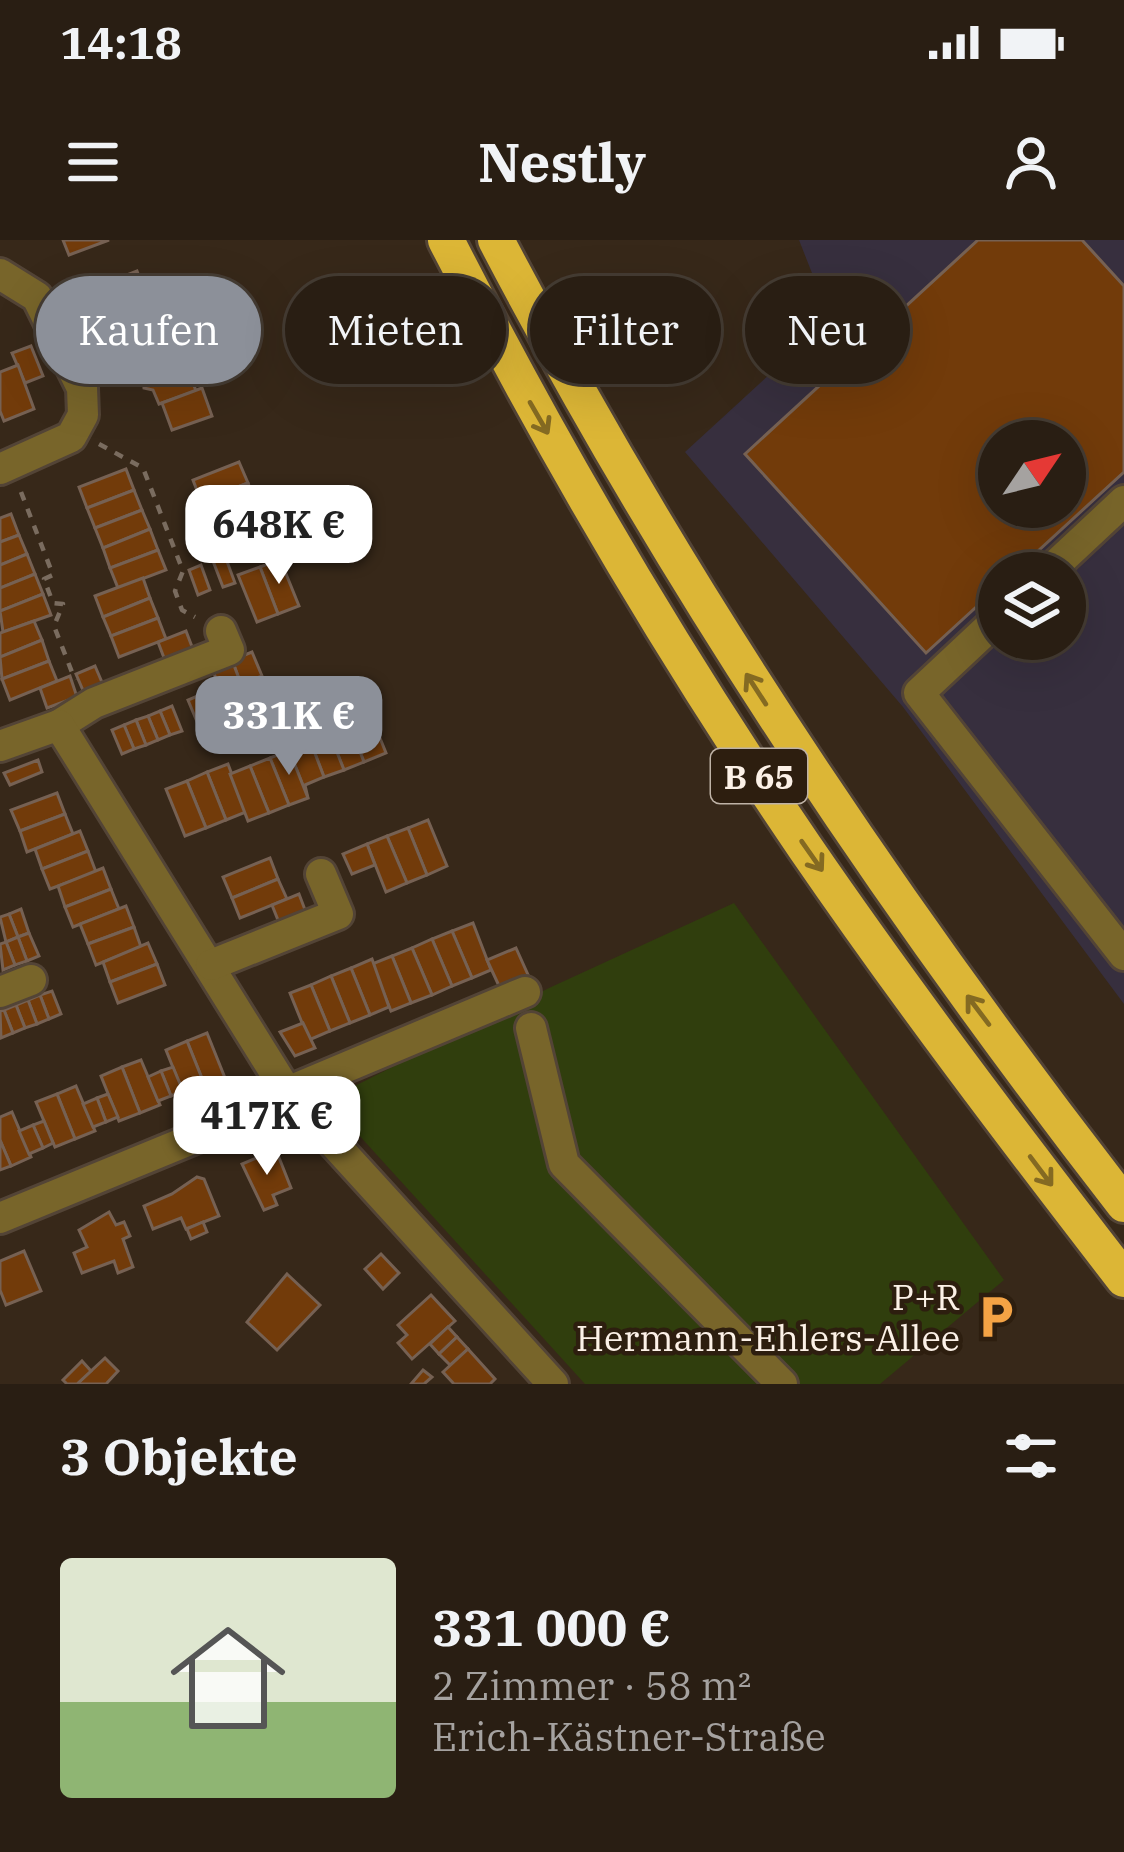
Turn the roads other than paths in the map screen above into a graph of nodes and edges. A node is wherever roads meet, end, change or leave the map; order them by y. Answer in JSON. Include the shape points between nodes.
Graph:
{"nodes":[{"id":1,"x":446,"y":240,"type":"edge"},
{"id":2,"x":496,"y":240,"type":"edge"},
{"id":3,"x":0,"y":274,"type":"edge"},
{"id":4,"x":5,"y":467,"type":"edge"},
{"id":5,"x":1124,"y":501,"type":"edge"},
{"id":6,"x":1069,"y":552,"type":"edge"},
{"id":7,"x":221,"y":632,"type":"road end"},
{"id":8,"x":978,"y":638,"type":"edge"},
{"id":9,"x":73,"y":716,"type":"junction"},
{"id":10,"x":0,"y":746,"type":"edge"},
{"id":11,"x":321,"y":874,"type":"dead end"},
{"id":12,"x":1124,"y":955,"type":"edge"},
{"id":13,"x":211,"y":965,"type":"junction"},
{"id":14,"x":31,"y":980,"type":"dead end"},
{"id":15,"x":0,"y":992,"type":"edge"},
{"id":16,"x":525,"y":992,"type":"dead end"},
{"id":17,"x":531,"y":1028,"type":"dead end"},
{"id":18,"x":287,"y":1092,"type":"junction"},
{"id":19,"x":1124,"y":1204,"type":"edge"},
{"id":20,"x":0,"y":1218,"type":"edge"},
{"id":21,"x":1124,"y":1280,"type":"edge"},
{"id":22,"x":553,"y":1384,"type":"edge"},
{"id":23,"x":782,"y":1384,"type":"edge"}],
"edges":[{"from":1,"to":21,"type":"highway","number":"B 65","one_way":true,"via":[[525,395],[792,828]]},
{"from":19,"to":2,"type":"highway","number":"B 65","one_way":true,"via":[[842,820],[709,616]]},
{"from":3,"to":4,"type":"street","via":[[37,297],[82,388],[83,415],[71,437]]},
{"from":5,"to":6,"type":"street"},
{"from":7,"to":9,"type":"street","via":[[229,650]]},
{"from":8,"to":12,"type":"street","via":[[919,693]]},
{"from":9,"to":10,"type":"street"},
{"from":9,"to":13,"type":"street"},
{"from":11,"to":13,"type":"street","via":[[338,914]]},
{"from":13,"to":18,"type":"street"},
{"from":14,"to":15,"type":"street"},
{"from":16,"to":18,"type":"street"},
{"from":17,"to":23,"type":"street","via":[[564,1164]]},
{"from":18,"to":20,"type":"street","via":[[241,1119]]},
{"from":18,"to":22,"type":"street"}]}
